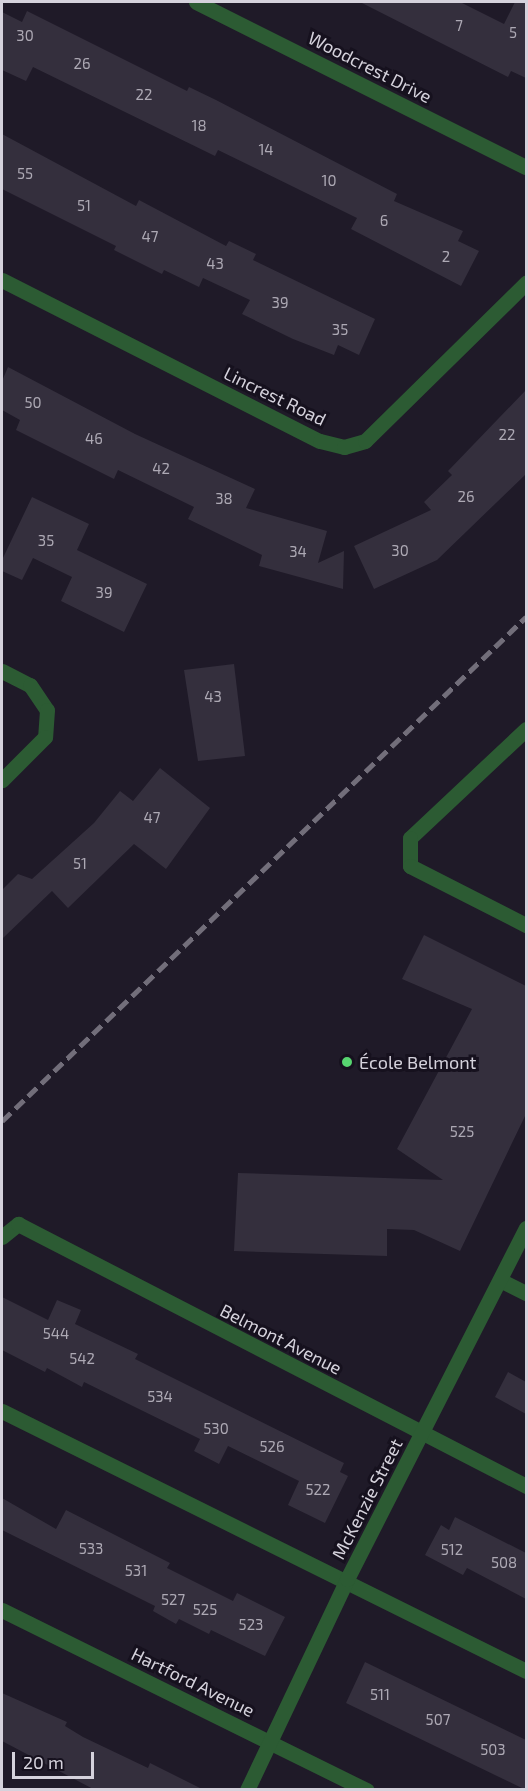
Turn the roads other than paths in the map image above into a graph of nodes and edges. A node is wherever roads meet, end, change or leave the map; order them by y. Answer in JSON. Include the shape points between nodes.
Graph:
{"nodes":[{"id":1,"x":196,"y":2,"type":"edge"},
{"id":2,"x":526,"y":167,"type":"edge"},
{"id":3,"x":2,"y":280,"type":"edge"},
{"id":4,"x":526,"y":283,"type":"edge"},
{"id":5,"x":2,"y":671,"type":"edge"},
{"id":6,"x":526,"y":729,"type":"edge"},
{"id":7,"x":2,"y":780,"type":"edge"},
{"id":8,"x":526,"y":925,"type":"edge"},
{"id":9,"x":526,"y":1228,"type":"edge"},
{"id":10,"x":2,"y":1237,"type":"edge"},
{"id":11,"x":500,"y":1280,"type":"junction"},
{"id":12,"x":526,"y":1293,"type":"edge"},
{"id":13,"x":2,"y":1411,"type":"edge"},
{"id":14,"x":422,"y":1434,"type":"junction"},
{"id":15,"x":526,"y":1486,"type":"edge"},
{"id":16,"x":347,"y":1580,"type":"junction"},
{"id":17,"x":2,"y":1610,"type":"edge"},
{"id":18,"x":526,"y":1671,"type":"edge"},
{"id":19,"x":271,"y":1741,"type":"junction"},
{"id":20,"x":247,"y":1790,"type":"edge"},
{"id":21,"x":367,"y":1790,"type":"edge"}],
"edges":[{"from":1,"to":2,"type":"street","name":"Woodcrest Drive"},
{"from":3,"to":4,"type":"street","name":"Lincrest Road","via":[[320,441],[344,447],[364,441]]},
{"from":5,"to":7,"type":"street","via":[[30,685],[48,710],[45,738]]},
{"from":6,"to":8,"type":"street","via":[[410,838],[410,866]]},
{"from":9,"to":11,"type":"street","name":"McKenzie Street"},
{"from":10,"to":14,"type":"street","name":"Belmont Avenue","via":[[18,1224]]},
{"from":11,"to":12,"type":"street"},
{"from":11,"to":14,"type":"street","name":"McKenzie Street"},
{"from":13,"to":16,"type":"street"},
{"from":14,"to":15,"type":"street","name":"Belmont Avenue"},
{"from":14,"to":16,"type":"street","name":"McKenzie Street"},
{"from":16,"to":18,"type":"street"},
{"from":16,"to":19,"type":"street","name":"McKenzie Street"},
{"from":17,"to":19,"type":"street","name":"Hartford Avenue"},
{"from":19,"to":20,"type":"street","name":"McKenzie Street"},
{"from":19,"to":21,"type":"street","name":"Hartford Avenue"}]}
